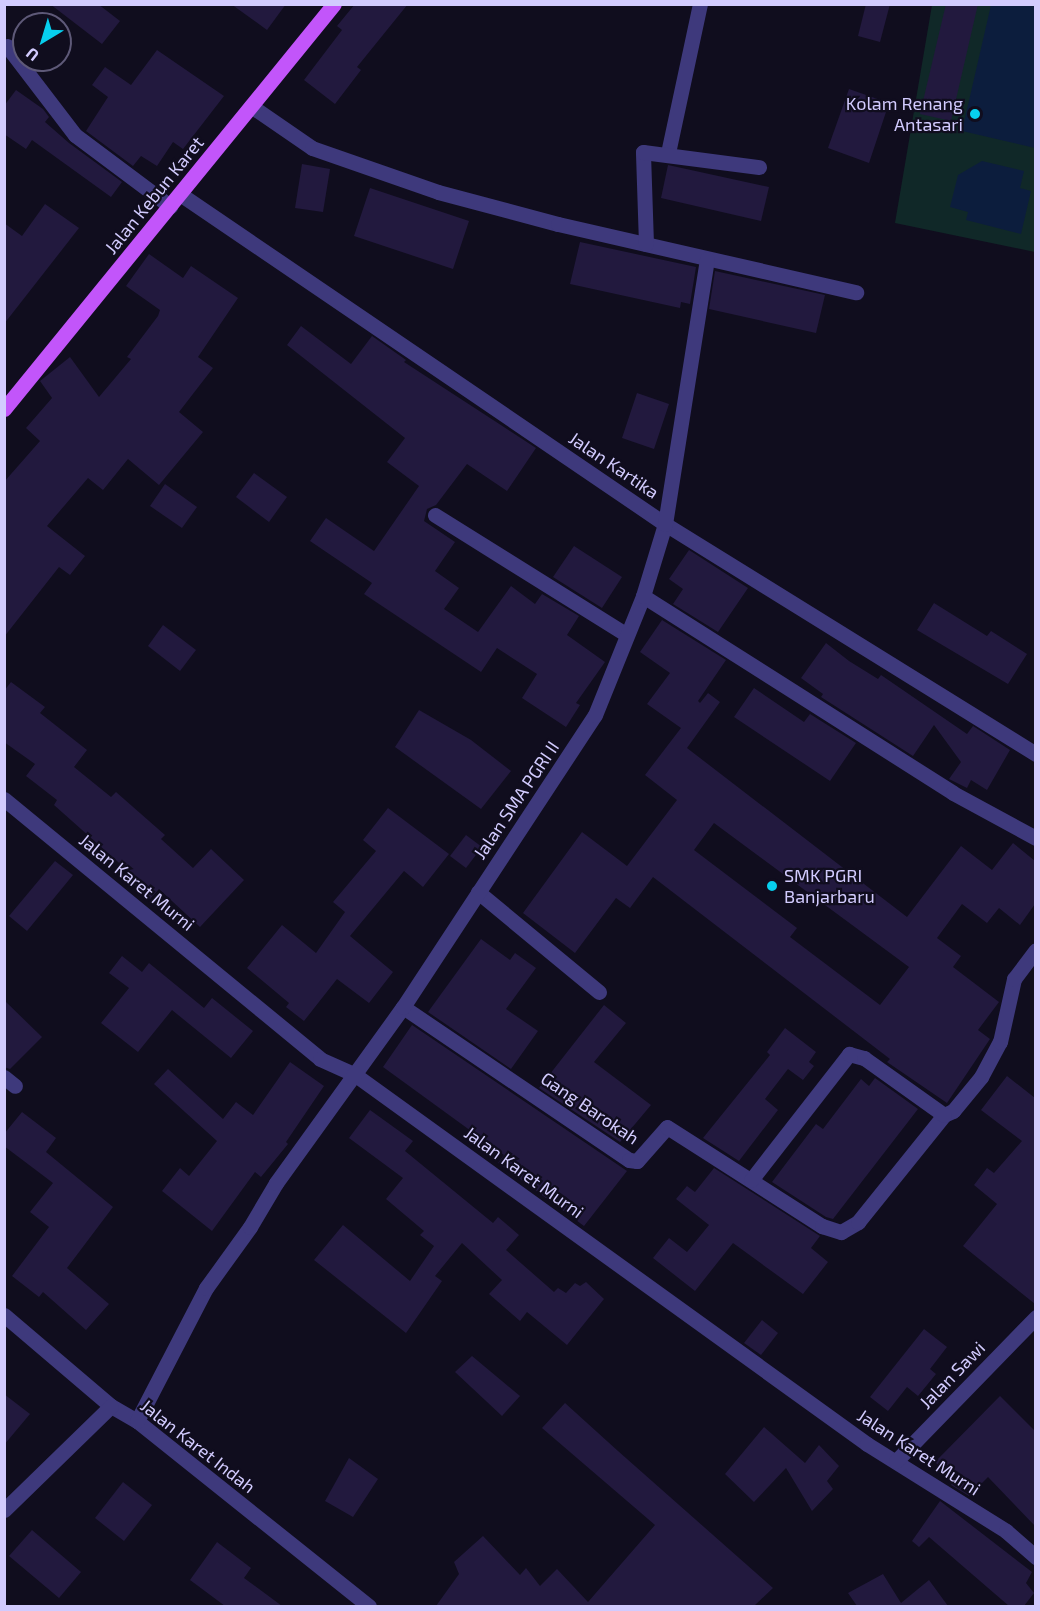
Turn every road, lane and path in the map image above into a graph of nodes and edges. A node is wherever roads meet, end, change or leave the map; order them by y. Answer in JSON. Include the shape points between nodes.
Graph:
{"nodes":[{"id":1,"x":334,"y":4,"type":"edge"},
{"id":2,"x":700,"y":4,"type":"edge"},
{"id":3,"x":7,"y":46,"type":"dead end"},
{"id":4,"x":251,"y":106,"type":"junction"},
{"id":5,"x":668,"y":153,"type":"junction"},
{"id":6,"x":759,"y":166,"type":"dead end"},
{"id":7,"x":180,"y":194,"type":"junction"},
{"id":8,"x":170,"y":206,"type":"junction"},
{"id":9,"x":646,"y":244,"type":"junction"},
{"id":10,"x":707,"y":259,"type":"junction"},
{"id":11,"x":856,"y":292,"type":"dead end"},
{"id":12,"x":4,"y":410,"type":"edge"},
{"id":13,"x":435,"y":515,"type":"dead end"},
{"id":14,"x":665,"y":524,"type":"junction"},
{"id":15,"x":644,"y":596,"type":"junction"},
{"id":16,"x":627,"y":635,"type":"junction"},
{"id":17,"x":1035,"y":754,"type":"edge"},
{"id":18,"x":4,"y":799,"type":"edge"},
{"id":19,"x":1035,"y":838,"type":"edge"},
{"id":20,"x":478,"y":892,"type":"junction"},
{"id":21,"x":1035,"y":950,"type":"edge"},
{"id":22,"x":599,"y":992,"type":"dead end"},
{"id":23,"x":403,"y":1007,"type":"junction"},
{"id":24,"x":354,"y":1074,"type":"junction"},
{"id":25,"x":944,"y":1115,"type":"junction"},
{"id":26,"x":751,"y":1180,"type":"junction"},
{"id":27,"x":4,"y":1315,"type":"edge"},
{"id":28,"x":1035,"y":1317,"type":"edge"},
{"id":29,"x":111,"y":1406,"type":"junction"},
{"id":30,"x":137,"y":1421,"type":"junction"},
{"id":31,"x":896,"y":1461,"type":"junction"},
{"id":32,"x":4,"y":1510,"type":"edge"},
{"id":33,"x":1035,"y":1557,"type":"edge"},
{"id":34,"x":369,"y":1606,"type":"edge"}],
"edges":[{"from":1,"to":4,"type":"main road","name":"Jalan Kebun Karet"},
{"from":2,"to":5,"type":"street"},
{"from":3,"to":8,"type":"street","via":[[75,135]]},
{"from":4,"to":7,"type":"main road","name":"Jalan Kebun Karet"},
{"from":4,"to":9,"type":"street","via":[[296,138],[333,157],[498,210]]},
{"from":5,"to":6,"type":"street"},
{"from":5,"to":9,"type":"street","via":[[646,150],[641,156]]},
{"from":7,"to":8,"type":"main road","name":"Jalan Kebun Karet"},
{"from":7,"to":14,"type":"street","name":"Jalan Kartika"},
{"from":8,"to":12,"type":"main road","name":"Jalan Kebun Karet"},
{"from":9,"to":10,"type":"street"},
{"from":10,"to":11,"type":"street"},
{"from":10,"to":14,"type":"street","name":"Jalan SMA PGRI II"},
{"from":13,"to":16,"type":"street"},
{"from":14,"to":15,"type":"street","name":"Jalan SMA PGRI II"},
{"from":14,"to":17,"type":"street","name":"Jalan Kartika"},
{"from":15,"to":16,"type":"street","name":"Jalan SMA PGRI II"},
{"from":15,"to":19,"type":"street","via":[[953,793]]},
{"from":16,"to":20,"type":"street","name":"Jalan SMA PGRI II","via":[[595,715]]},
{"from":18,"to":24,"type":"street","name":"Jalan Karet Murni","via":[[320,1059]]},
{"from":20,"to":22,"type":"street"},
{"from":20,"to":23,"type":"street","name":"Jalan SMA PGRI II"},
{"from":21,"to":25,"type":"street","via":[[1014,980],[1000,1042],[981,1077],[953,1112]]},
{"from":23,"to":24,"type":"street","name":"Jalan SMA PGRI II"},
{"from":23,"to":26,"type":"street","name":"Gang Barokah","via":[[629,1160],[637,1161],[667,1127]]},
{"from":24,"to":30,"type":"street","name":"Jalan SMA PGRI II","via":[[206,1288]]},
{"from":24,"to":31,"type":"street","name":"Jalan Karet Murni","via":[[867,1444]]},
{"from":25,"to":26,"type":"street","name":"Gang Barokah","via":[[858,1222],[841,1232],[822,1226]]},
{"from":25,"to":26,"type":"street","via":[[864,1058],[849,1054]]},
{"from":27,"to":29,"type":"street","name":"Jalan Karet Indah"},
{"from":28,"to":31,"type":"street","name":"Jalan Sawi"},
{"from":29,"to":30,"type":"street","name":"Jalan Karet Indah"},
{"from":29,"to":32,"type":"street"},
{"from":30,"to":34,"type":"street","name":"Jalan Karet Indah"},
{"from":31,"to":33,"type":"street","name":"Jalan Karet Murni","via":[[1006,1531]]}]}
